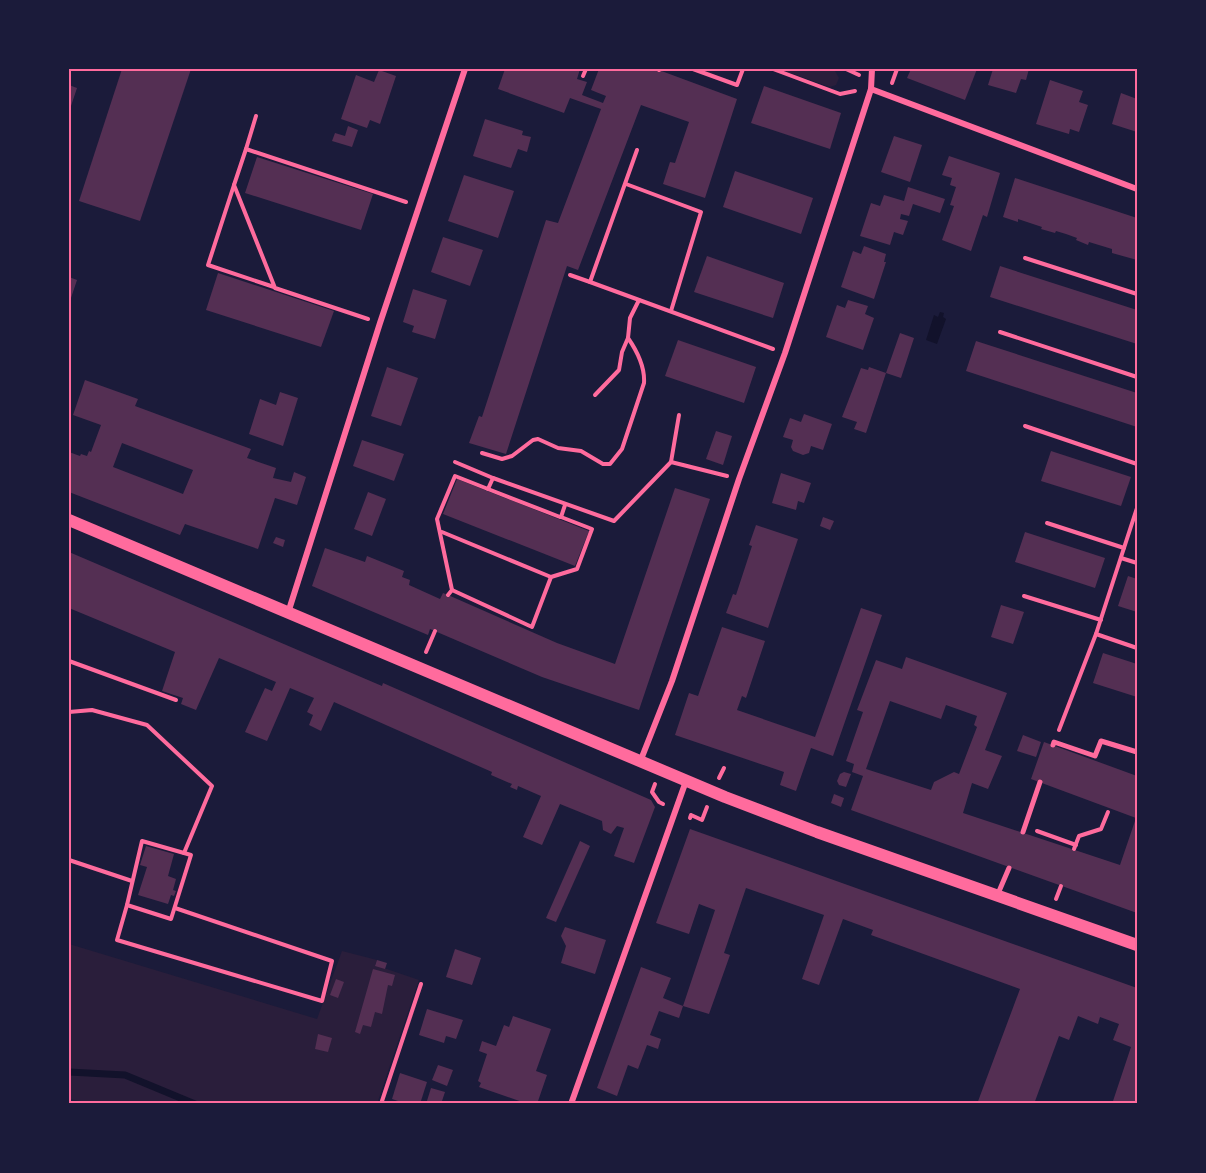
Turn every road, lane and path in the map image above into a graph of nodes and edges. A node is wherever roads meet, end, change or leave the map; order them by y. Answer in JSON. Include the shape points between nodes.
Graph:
{"nodes":[{"id":1,"x":465,"y":69,"type":"edge"},
{"id":2,"x":586,"y":69,"type":"edge"},
{"id":3,"x":693,"y":69,"type":"edge"},
{"id":4,"x":743,"y":69,"type":"edge"},
{"id":5,"x":773,"y":69,"type":"edge"},
{"id":6,"x":872,"y":69,"type":"edge"},
{"id":7,"x":583,"y":76,"type":"dead end"},
{"id":8,"x":870,"y":89,"type":"junction"},
{"id":9,"x":256,"y":116,"type":"dead end"},
{"id":10,"x":246,"y":149,"type":"junction"},
{"id":11,"x":637,"y":150,"type":"dead end"},
{"id":12,"x":626,"y":184,"type":"junction"},
{"id":13,"x":234,"y":185,"type":"junction"},
{"id":14,"x":1137,"y":189,"type":"edge"},
{"id":15,"x":419,"y":206,"type":"junction"},
{"id":16,"x":1025,"y":258,"type":"dead end"},
{"id":17,"x":570,"y":275,"type":"dead end"},
{"id":18,"x":591,"y":282,"type":"junction"},
{"id":19,"x":275,"y":288,"type":"junction"},
{"id":20,"x":1137,"y":294,"type":"edge"},
{"id":21,"x":639,"y":300,"type":"junction"},
{"id":22,"x":671,"y":311,"type":"junction"},
{"id":23,"x":380,"y":323,"type":"junction"},
{"id":24,"x":1000,"y":332,"type":"dead end"},
{"id":25,"x":628,"y":338,"type":"junction"},
{"id":26,"x":784,"y":353,"type":"junction"},
{"id":27,"x":1137,"y":377,"type":"edge"},
{"id":28,"x":595,"y":395,"type":"dead end"},
{"id":29,"x":679,"y":415,"type":"dead end"},
{"id":30,"x":1025,"y":426,"type":"dead end"},
{"id":31,"x":483,"y":453,"type":"dead end"},
{"id":32,"x":455,"y":462,"type":"dead end"},
{"id":33,"x":671,"y":462,"type":"junction"},
{"id":34,"x":1137,"y":464,"type":"edge"},
{"id":35,"x":493,"y":478,"type":"junction"},
{"id":36,"x":739,"y":479,"type":"junction"},
{"id":37,"x":488,"y":489,"type":"junction"},
{"id":38,"x":565,"y":505,"type":"junction"},
{"id":39,"x":1137,"y":508,"type":"edge"},
{"id":40,"x":561,"y":517,"type":"junction"},
{"id":41,"x":69,"y":520,"type":"edge"},
{"id":42,"x":1047,"y":523,"type":"dead end"},
{"id":43,"x":441,"y":532,"type":"junction"},
{"id":44,"x":1124,"y":548,"type":"junction"},
{"id":45,"x":1121,"y":558,"type":"junction"},
{"id":46,"x":1137,"y":563,"type":"edge"},
{"id":47,"x":550,"y":577,"type":"junction"},
{"id":48,"x":452,"y":590,"type":"junction"},
{"id":49,"x":448,"y":595,"type":"dead end"},
{"id":50,"x":1024,"y":596,"type":"dead end"},
{"id":51,"x":288,"y":613,"type":"junction"},
{"id":52,"x":1101,"y":620,"type":"junction"},
{"id":53,"x":435,"y":631,"type":"dead end"},
{"id":54,"x":1096,"y":634,"type":"junction"},
{"id":55,"x":1137,"y":648,"type":"edge"},
{"id":56,"x":69,"y":661,"type":"edge"},
{"id":57,"x":420,"y":668,"type":"junction"},
{"id":58,"x":176,"y":700,"type":"dead end"},
{"id":59,"x":69,"y":712,"type":"edge"},
{"id":60,"x":1054,"y":743,"type":"joint"},
{"id":61,"x":1137,"y":752,"type":"edge"},
{"id":62,"x":639,"y":762,"type":"junction"},
{"id":63,"x":724,"y":768,"type":"dead end"},
{"id":64,"x":686,"y":781,"type":"junction"},
{"id":65,"x":1040,"y":782,"type":"dead end"},
{"id":66,"x":713,"y":792,"type":"junction"},
{"id":67,"x":1108,"y":812,"type":"dead end"},
{"id":68,"x":687,"y":825,"type":"dead end"},
{"id":69,"x":1024,"y":829,"type":"joint"},
{"id":70,"x":184,"y":853,"type":"junction"},
{"id":71,"x":69,"y":860,"type":"edge"},
{"id":72,"x":1010,"y":868,"type":"dead end"},
{"id":73,"x":132,"y":881,"type":"junction"},
{"id":74,"x":997,"y":896,"type":"junction"},
{"id":75,"x":127,"y":905,"type":"junction"},
{"id":76,"x":175,"y":908,"type":"junction"},
{"id":77,"x":1137,"y":945,"type":"edge"},
{"id":78,"x":421,"y":984,"type":"dead end"},
{"id":79,"x":381,"y":1104,"type":"edge"},
{"id":80,"x":572,"y":1104,"type":"edge"}],
"edges":[{"from":1,"to":15,"type":"street"},
{"from":2,"to":7,"type":"path"},
{"from":3,"to":4,"type":"path","via":[[737,85]]},
{"from":5,"to":8,"type":"path","via":[[840,94]]},
{"from":6,"to":8,"type":"street"},
{"from":8,"to":14,"type":"street"},
{"from":8,"to":26,"type":"street"},
{"from":9,"to":10,"type":"path"},
{"from":10,"to":13,"type":"path"},
{"from":10,"to":15,"type":"path"},
{"from":11,"to":12,"type":"path"},
{"from":12,"to":18,"type":"path"},
{"from":12,"to":22,"type":"path","via":[[701,212]]},
{"from":13,"to":19,"type":"path"},
{"from":13,"to":19,"type":"path","via":[[208,265]]},
{"from":15,"to":23,"type":"street"},
{"from":16,"to":20,"type":"path"},
{"from":17,"to":18,"type":"path"},
{"from":18,"to":21,"type":"path"},
{"from":19,"to":23,"type":"path"},
{"from":21,"to":22,"type":"path"},
{"from":21,"to":25,"type":"path","via":[[630,318]]},
{"from":22,"to":26,"type":"path"},
{"from":23,"to":51,"type":"street"},
{"from":24,"to":27,"type":"path"},
{"from":25,"to":28,"type":"path","via":[[619,370]]},
{"from":25,"to":31,"type":"path","via":[[645,375],[644,383],[622,449],[610,464],[538,439],[502,459]]},
{"from":26,"to":36,"type":"street"},
{"from":29,"to":33,"type":"path"},
{"from":30,"to":34,"type":"path"},
{"from":32,"to":35,"type":"path"},
{"from":33,"to":36,"type":"path"},
{"from":33,"to":38,"type":"path","via":[[614,521]]},
{"from":35,"to":37,"type":"path"},
{"from":35,"to":38,"type":"path"},
{"from":36,"to":62,"type":"street","via":[[672,681]]},
{"from":37,"to":40,"type":"path"},
{"from":37,"to":43,"type":"path","via":[[455,476],[437,519]]},
{"from":38,"to":40,"type":"path"},
{"from":39,"to":44,"type":"path"},
{"from":40,"to":47,"type":"path","via":[[592,529],[577,569]]},
{"from":41,"to":51,"type":"main road"},
{"from":42,"to":44,"type":"path"},
{"from":43,"to":47,"type":"path"},
{"from":43,"to":48,"type":"path"},
{"from":44,"to":45,"type":"path"},
{"from":45,"to":46,"type":"path"},
{"from":45,"to":52,"type":"path"},
{"from":47,"to":48,"type":"path","via":[[532,627]]},
{"from":48,"to":49,"type":"path"},
{"from":50,"to":52,"type":"path"},
{"from":51,"to":57,"type":"main road"},
{"from":52,"to":54,"type":"path"},
{"from":53,"to":57,"type":"path"},
{"from":54,"to":55,"type":"path"},
{"from":54,"to":60,"type":"path"},
{"from":56,"to":58,"type":"path"},
{"from":57,"to":62,"type":"main road"},
{"from":59,"to":70,"type":"path","via":[[92,710],[147,725],[212,786]]},
{"from":60,"to":61,"type":"street","via":[[1095,756],[1101,741]]},
{"from":62,"to":64,"type":"main road"},
{"from":63,"to":66,"type":"path"},
{"from":64,"to":66,"type":"main road"},
{"from":64,"to":80,"type":"street"},
{"from":65,"to":69,"type":"street"},
{"from":66,"to":68,"type":"path","via":[[702,820],[691,815]]},
{"from":66,"to":74,"type":"main road"},
{"from":67,"to":69,"type":"path","via":[[1101,830],[1079,836],[1075,847]]},
{"from":70,"to":73,"type":"path","via":[[142,841]]},
{"from":70,"to":76,"type":"path","via":[[191,855]]},
{"from":71,"to":73,"type":"path"},
{"from":72,"to":74,"type":"street"},
{"from":73,"to":75,"type":"path"},
{"from":74,"to":77,"type":"main road"},
{"from":75,"to":76,"type":"path","via":[[171,919]]},
{"from":75,"to":76,"type":"path","via":[[117,940],[322,1001],[333,961]]},
{"from":78,"to":79,"type":"path"}]}
